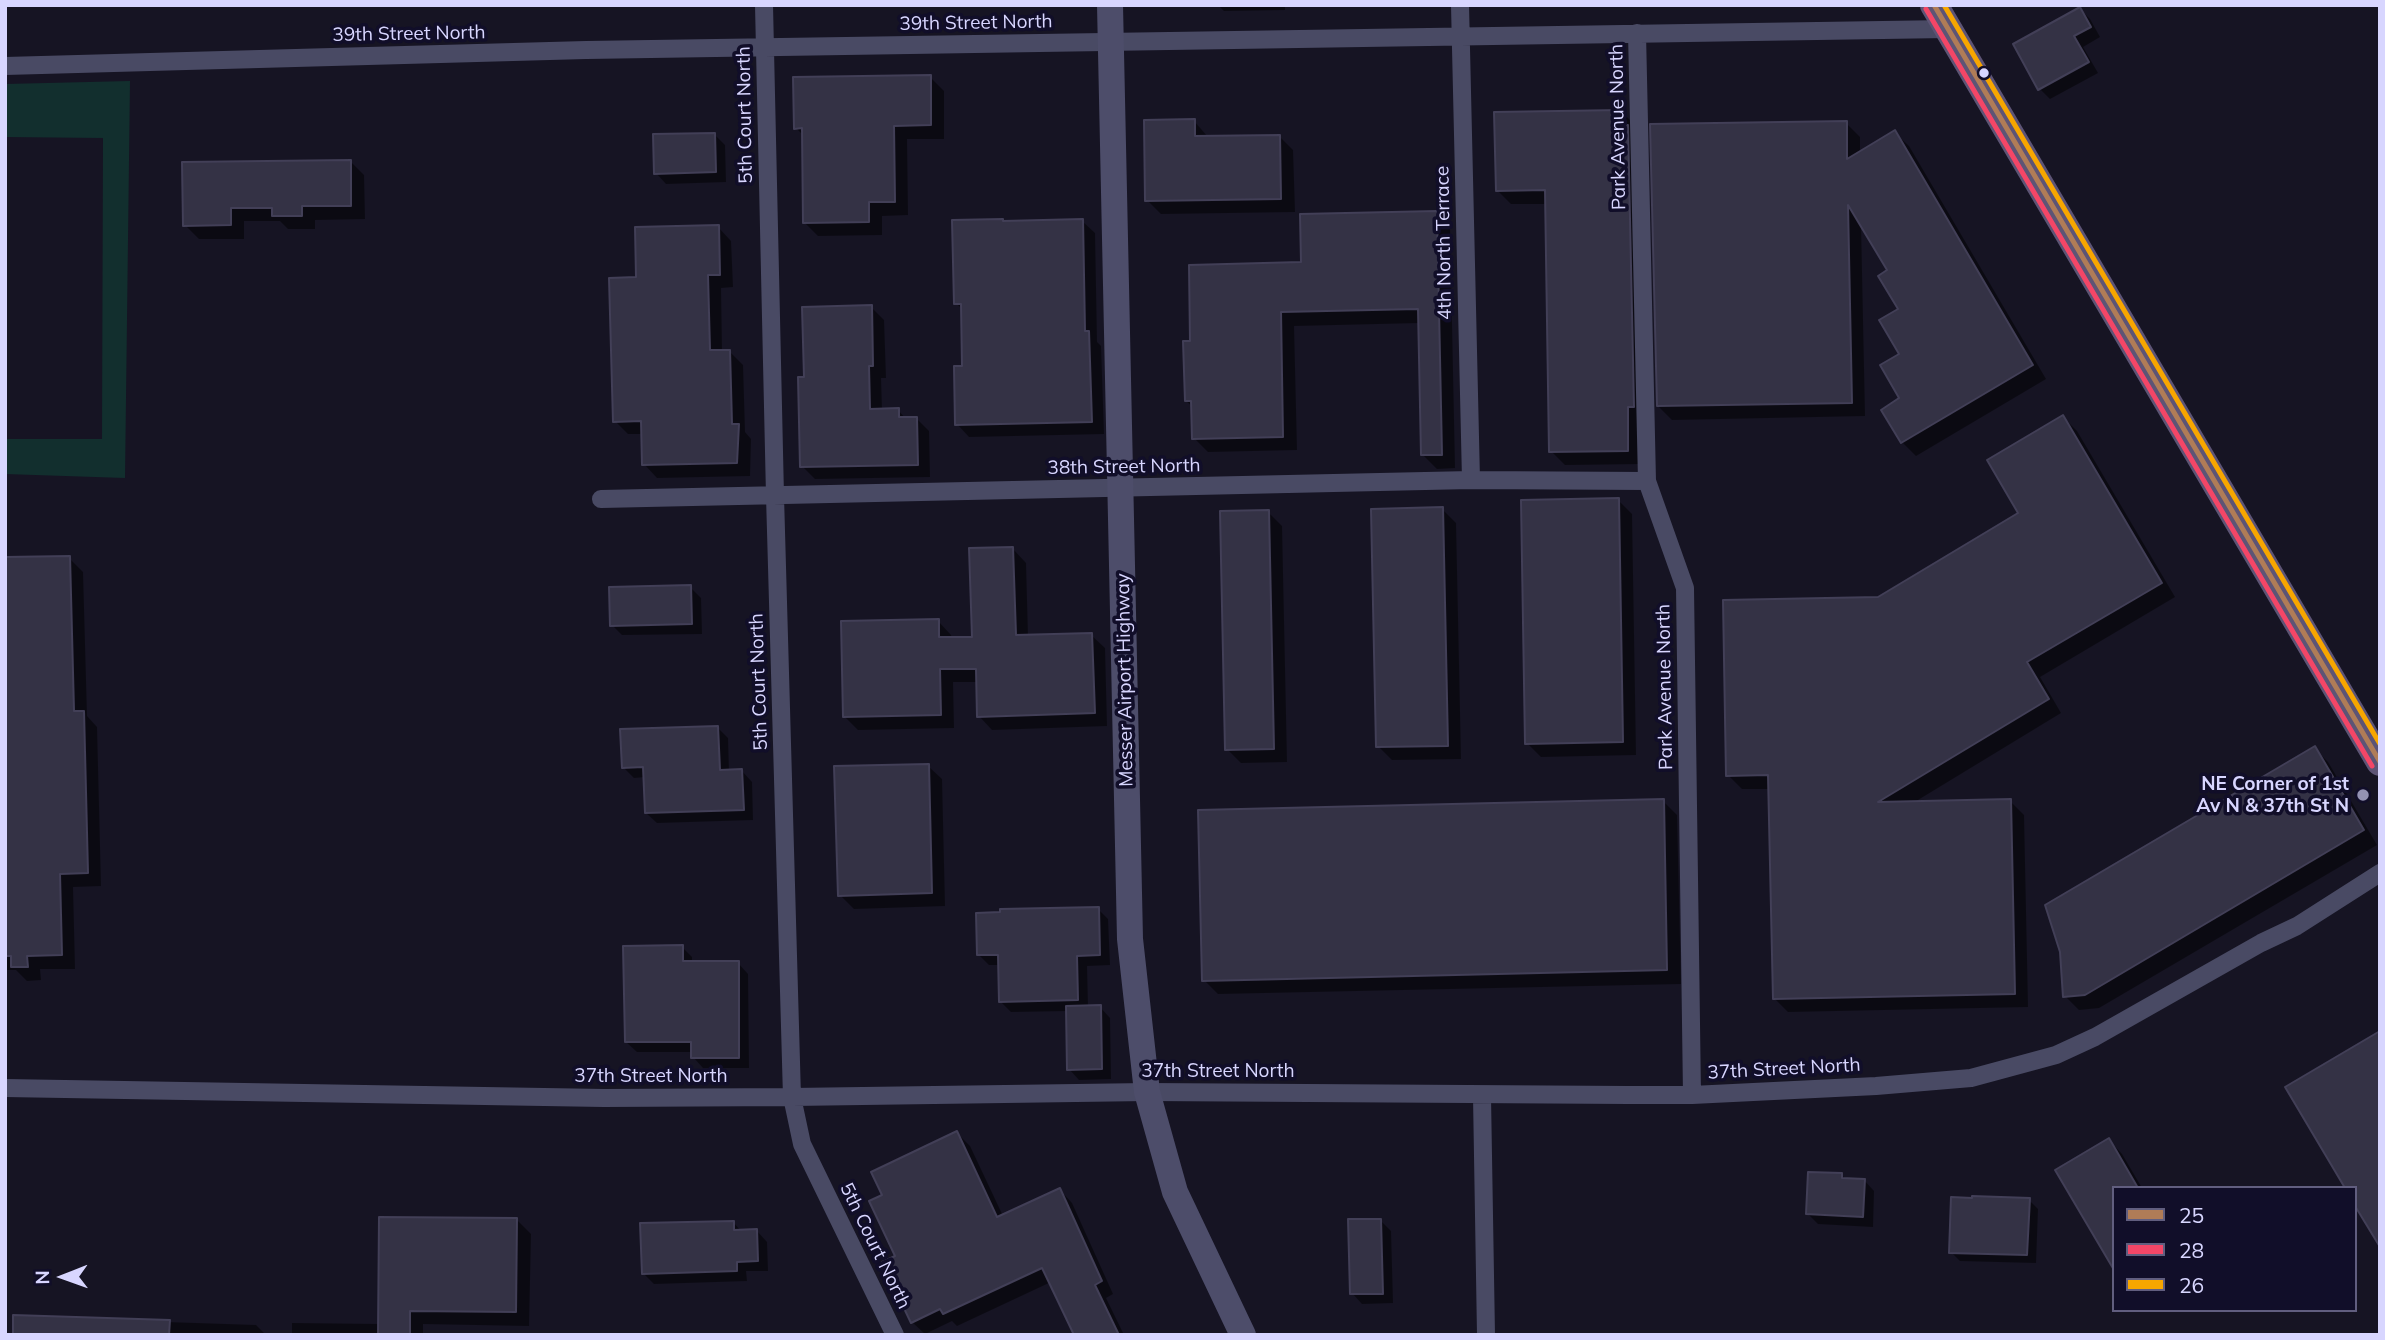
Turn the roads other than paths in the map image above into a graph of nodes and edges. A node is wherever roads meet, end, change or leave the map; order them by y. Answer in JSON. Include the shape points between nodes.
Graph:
{"nodes":[{"id":1,"x":764,"y":5,"type":"edge"},
{"id":2,"x":1110,"y":5,"type":"edge"},
{"id":3,"x":1460,"y":5,"type":"edge"},
{"id":4,"x":1941,"y":17,"type":"edge"},
{"id":5,"x":1637,"y":33,"type":"junction"},
{"id":6,"x":1460,"y":35,"type":"junction"},
{"id":7,"x":1110,"y":42,"type":"junction"},
{"id":8,"x":764,"y":47,"type":"junction"},
{"id":9,"x":5,"y":66,"type":"edge"},
{"id":10,"x":1471,"y":480,"type":"junction"},
{"id":11,"x":1647,"y":481,"type":"junction"},
{"id":12,"x":1121,"y":488,"type":"junction"},
{"id":13,"x":775,"y":496,"type":"junction"},
{"id":14,"x":601,"y":499,"type":"dead end"},
{"id":15,"x":2380,"y":762,"type":"edge"},
{"id":16,"x":2380,"y":873,"type":"edge"},
{"id":17,"x":5,"y":1088,"type":"edge"},
{"id":18,"x":1147,"y":1092,"type":"junction"},
{"id":19,"x":1692,"y":1095,"type":"junction"},
{"id":20,"x":1482,"y":1096,"type":"junction"},
{"id":21,"x":792,"y":1097,"type":"junction"},
{"id":22,"x":895,"y":1335,"type":"edge"},
{"id":23,"x":1243,"y":1335,"type":"edge"},
{"id":24,"x":1486,"y":1335,"type":"edge"}],
"edges":[{"from":1,"to":8,"type":"street","name":"5th Court North"},
{"from":2,"to":7,"type":"main road","name":"Messer Airport Highway"},
{"from":3,"to":6,"type":"street","name":"4th North Terrace"},
{"from":4,"to":5,"type":"street","name":"39th Street North"},
{"from":4,"to":15,"type":"main road"},
{"from":5,"to":6,"type":"street","name":"39th Street North"},
{"from":5,"to":11,"type":"street","name":"Park Avenue North"},
{"from":6,"to":7,"type":"street","name":"39th Street North"},
{"from":6,"to":10,"type":"street","name":"4th North Terrace"},
{"from":7,"to":8,"type":"street","name":"39th Street North"},
{"from":7,"to":12,"type":"main road","name":"Messer Airport Highway"},
{"from":8,"to":9,"type":"street","name":"39th Street North"},
{"from":8,"to":13,"type":"street","name":"5th Court North"},
{"from":10,"to":11,"type":"street","name":"38th Street North"},
{"from":10,"to":12,"type":"street","name":"38th Street North"},
{"from":11,"to":19,"type":"street","name":"Park Avenue North","via":[[1685,588]]},
{"from":12,"to":13,"type":"street","name":"38th Street North"},
{"from":12,"to":18,"type":"main road","name":"Messer Airport Highway","via":[[1130,939]]},
{"from":13,"to":14,"type":"street","name":"38th Street North"},
{"from":13,"to":21,"type":"street","name":"5th Court North"},
{"from":16,"to":19,"type":"street","name":"37th Street North","via":[[2297,926],[2056,1055],[1971,1078]]},
{"from":17,"to":21,"type":"street","name":"37th Street North"},
{"from":18,"to":20,"type":"street","name":"37th Street North"},
{"from":18,"to":21,"type":"street","name":"37th Street North"},
{"from":18,"to":23,"type":"main road","name":"Messer Airport Highway","via":[[1175,1192]]},
{"from":19,"to":20,"type":"street","name":"37th Street North"},
{"from":20,"to":24,"type":"street"},
{"from":21,"to":22,"type":"street","name":"5th Court North","via":[[802,1144]]}]}
